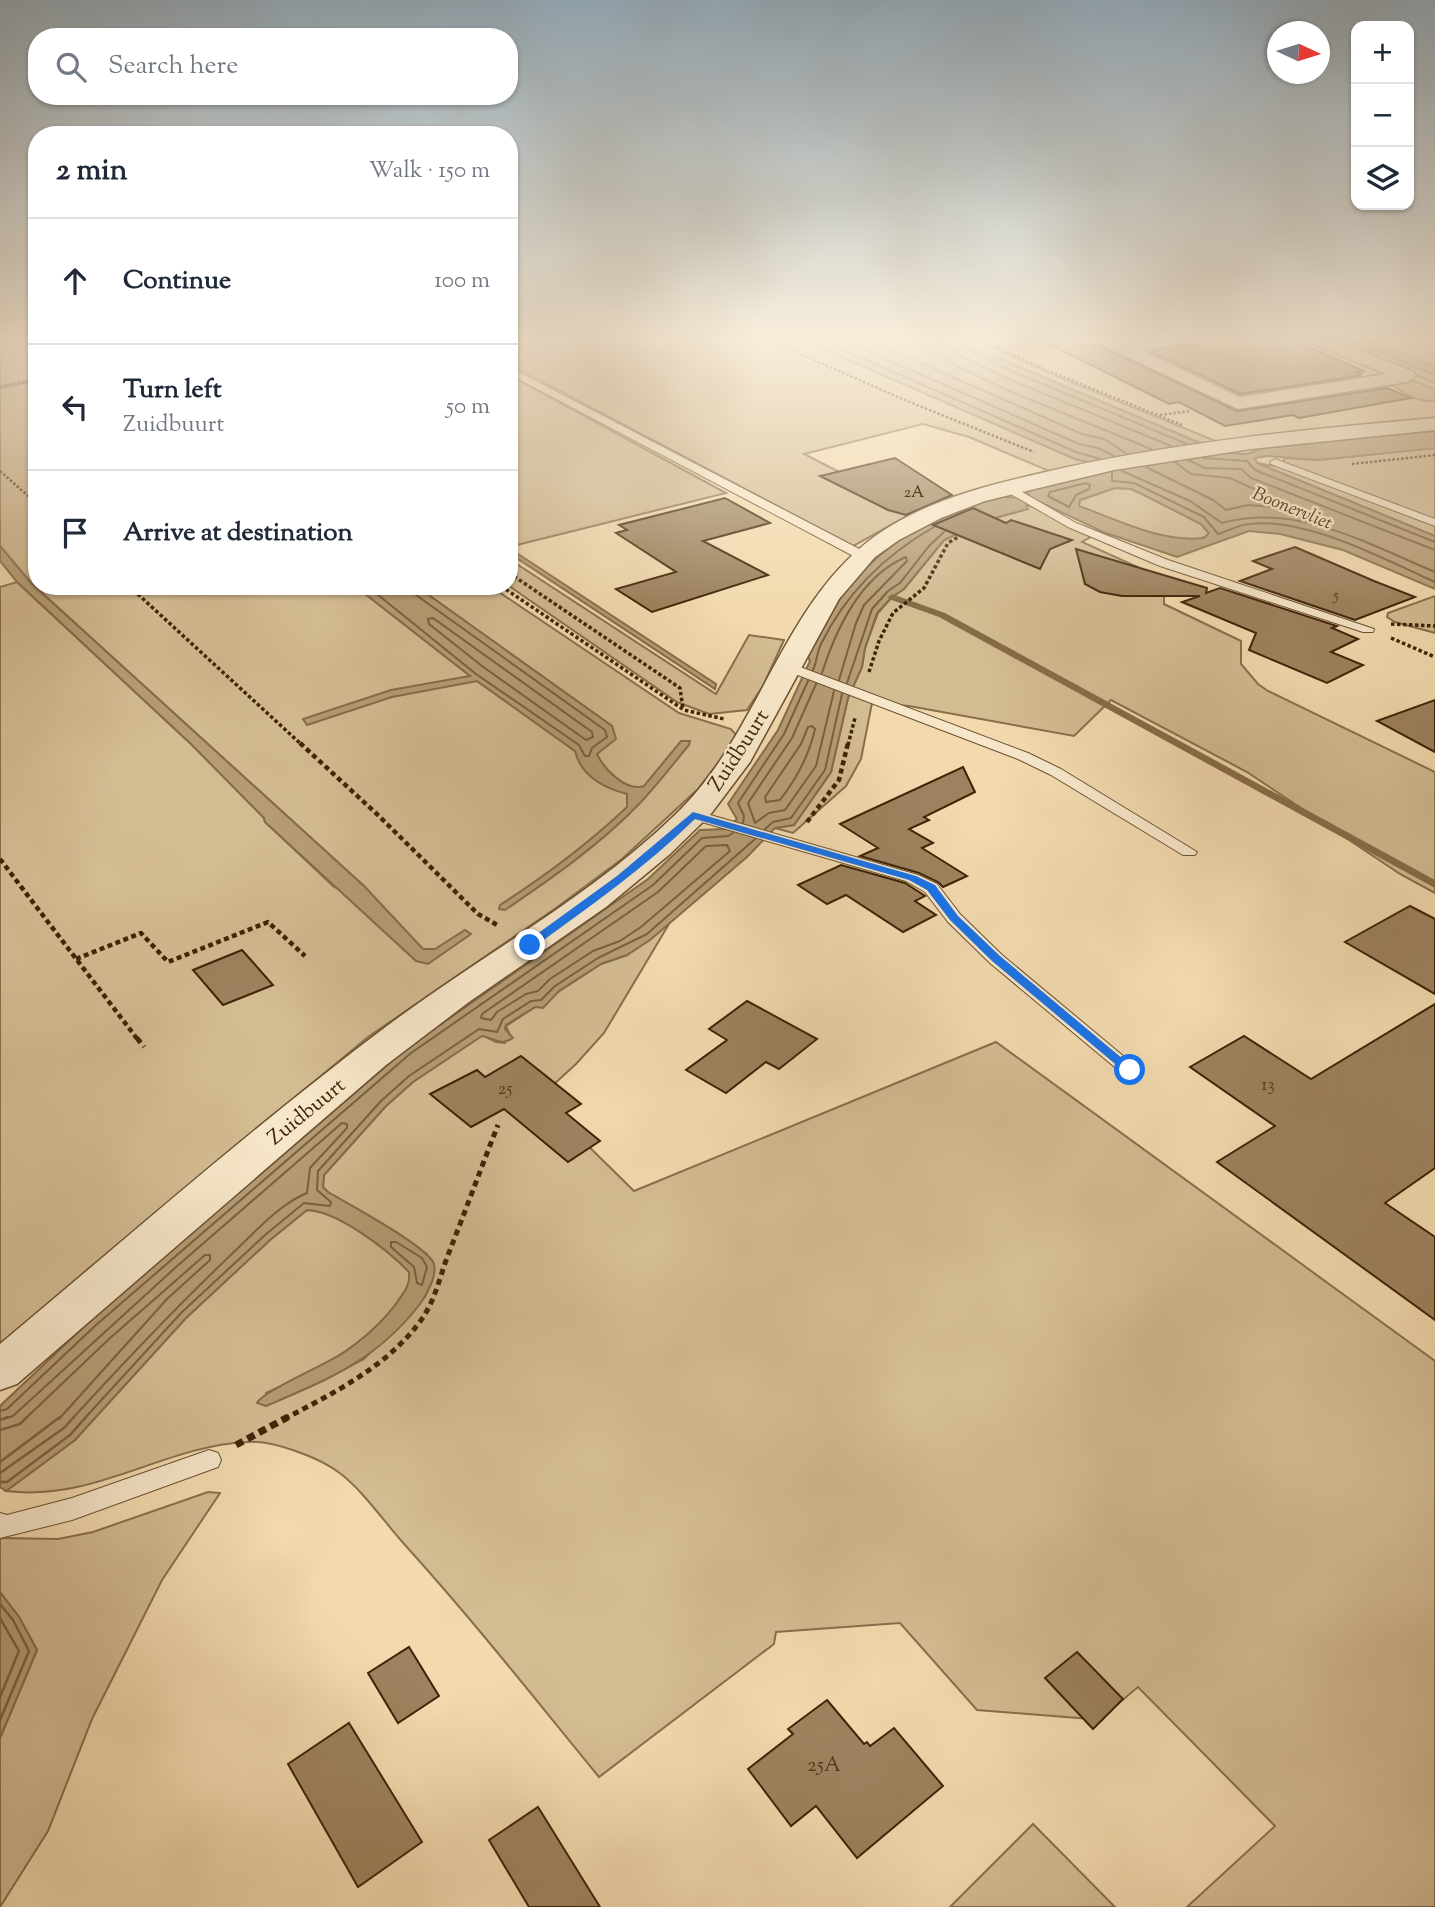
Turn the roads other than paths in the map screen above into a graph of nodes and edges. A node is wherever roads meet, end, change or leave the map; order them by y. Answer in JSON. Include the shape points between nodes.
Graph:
{"nodes":[{"id":1,"x":618,"y":427,"type":"edge"},
{"id":2,"x":1404,"y":427,"type":"edge"},
{"id":3,"x":1228,"y":444,"type":"junction"},
{"id":4,"x":1262,"y":457,"type":"joint"},
{"id":5,"x":1013,"y":491,"type":"junction"},
{"id":6,"x":1435,"y":523,"type":"edge"},
{"id":7,"x":863,"y":555,"type":"junction"},
{"id":8,"x":1368,"y":629,"type":"road end"},
{"id":9,"x":794,"y":669,"type":"junction"},
{"id":10,"x":693,"y":815,"type":"junction"},
{"id":11,"x":1189,"y":852,"type":"dead end"},
{"id":12,"x":1130,"y":1070,"type":"dead end"},
{"id":13,"x":0,"y":1371,"type":"edge"},
{"id":14,"x":209,"y":1460,"type":"road end"},
{"id":15,"x":0,"y":1524,"type":"edge"}],
"edges":[{"from":1,"to":7,"type":"lane"},
{"from":2,"to":3,"type":"street","name":"Zuidbuurt"},
{"from":3,"to":4,"type":"street"},
{"from":3,"to":5,"type":"street","name":"Zuidbuurt","via":[[1099,467]]},
{"from":4,"to":6,"type":"lane"},
{"from":5,"to":7,"type":"street","name":"Zuidbuurt","via":[[930,514]]},
{"from":5,"to":8,"type":"lane","via":[[1072,525],[1164,564]]},
{"from":7,"to":9,"type":"street","name":"Zuidbuurt","via":[[832,588]]},
{"from":9,"to":10,"type":"street","name":"Zuidbuurt","via":[[732,767]]},
{"from":9,"to":11,"type":"lane","via":[[1023,756]]},
{"from":10,"to":12,"type":"lane","via":[[912,878],[931,888],[996,959]]},
{"from":10,"to":13,"type":"street","name":"Zuidbuurt","via":[[621,878],[423,1018],[293,1121]]},
{"from":14,"to":15,"type":"lane","via":[[72,1509],[3,1528]]}]}
